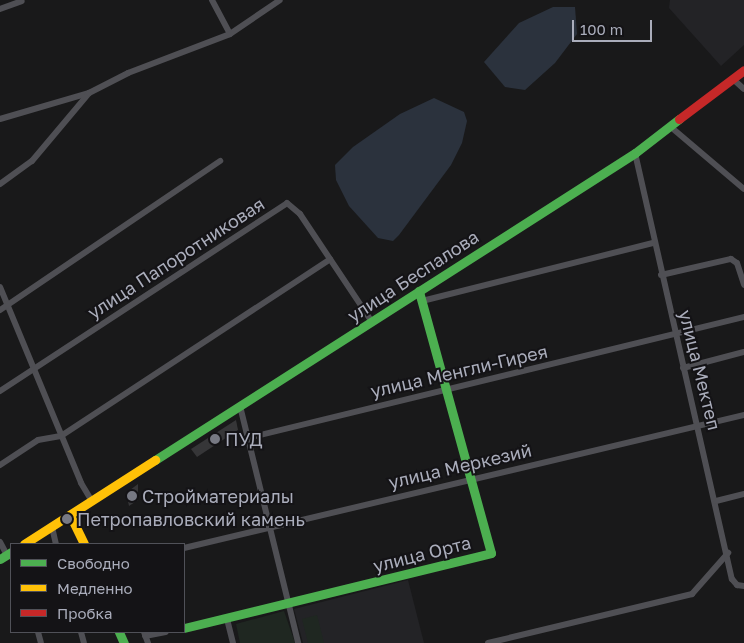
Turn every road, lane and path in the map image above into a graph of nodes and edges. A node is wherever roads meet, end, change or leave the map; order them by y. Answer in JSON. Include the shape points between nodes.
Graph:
{"nodes":[{"id":1,"x":212,"y":0,"type":"edge"},
{"id":2,"x":22,"y":1,"type":"edge"},
{"id":3,"x":275,"y":1,"type":"edge"},
{"id":4,"x":0,"y":9,"type":"edge"},
{"id":5,"x":230,"y":34,"type":"junction"},
{"id":6,"x":744,"y":70,"type":"edge"},
{"id":7,"x":734,"y":80,"type":"junction"},
{"id":8,"x":744,"y":89,"type":"edge"},
{"id":9,"x":89,"y":93,"type":"junction"},
{"id":10,"x":0,"y":119,"type":"edge"},
{"id":11,"x":672,"y":128,"type":"junction"},
{"id":12,"x":635,"y":154,"type":"junction"},
{"id":13,"x":220,"y":161,"type":"dead end"},
{"id":14,"x":0,"y":184,"type":"edge"},
{"id":15,"x":744,"y":189,"type":"edge"},
{"id":16,"x":653,"y":243,"type":"junction"},
{"id":17,"x":330,"y":259,"type":"junction"},
{"id":18,"x":661,"y":275,"type":"junction"},
{"id":19,"x":744,"y":285,"type":"edge"},
{"id":20,"x":0,"y":287,"type":"edge"},
{"id":21,"x":419,"y":291,"type":"junction"},
{"id":22,"x":422,"y":300,"type":"junction"},
{"id":23,"x":8,"y":305,"type":"junction"},
{"id":24,"x":0,"y":310,"type":"edge"},
{"id":25,"x":744,"y":316,"type":"edge"},
{"id":26,"x":372,"y":322,"type":"junction"},
{"id":27,"x":676,"y":335,"type":"junction"},
{"id":28,"x":744,"y":352,"type":"edge"},
{"id":29,"x":684,"y":368,"type":"junction"},
{"id":30,"x":34,"y":369,"type":"junction"},
{"id":31,"x":448,"y":388,"type":"junction"},
{"id":32,"x":0,"y":391,"type":"edge"},
{"id":33,"x":240,"y":406,"type":"junction"},
{"id":34,"x":744,"y":415,"type":"edge"},
{"id":35,"x":697,"y":424,"type":"junction"},
{"id":36,"x":61,"y":436,"type":"junction"},
{"id":37,"x":248,"y":438,"type":"junction"},
{"id":38,"x":0,"y":465,"type":"edge"},
{"id":39,"x":471,"y":479,"type":"junction"},
{"id":40,"x":744,"y":494,"type":"edge"},
{"id":41,"x":716,"y":500,"type":"junction"},
{"id":42,"x":92,"y":501,"type":"junction"},
{"id":43,"x":70,"y":515,"type":"junction"},
{"id":44,"x":268,"y":526,"type":"junction"},
{"id":45,"x":52,"y":527,"type":"junction"},
{"id":46,"x":0,"y":542,"type":"edge"},
{"id":47,"x":26,"y":543,"type":"edge"},
{"id":48,"x":56,"y":543,"type":"edge"},
{"id":49,"x":84,"y":543,"type":"edge"},
{"id":50,"x":185,"y":548,"type":"edge"},
{"id":51,"x":728,"y":553,"type":"junction"},
{"id":52,"x":6,"y":555,"type":"edge"},
{"id":53,"x":744,"y":586,"type":"edge"},
{"id":54,"x":286,"y":606,"type":"junction"},
{"id":55,"x":228,"y":619,"type":"junction"},
{"id":56,"x":185,"y":628,"type":"edge"},
{"id":57,"x":162,"y":633,"type":"edge"},
{"id":58,"x":146,"y":637,"type":"edge"},
{"id":59,"x":512,"y":640,"type":"edge"},
{"id":60,"x":233,"y":643,"type":"edge"},
{"id":61,"x":298,"y":643,"type":"edge"},
{"id":62,"x":488,"y":643,"type":"edge"}],
"edges":[{"from":1,"to":5,"type":"street"},
{"from":2,"to":4,"type":"street"},
{"from":3,"to":5,"type":"street"},
{"from":5,"to":9,"type":"street","via":[[128,73]]},
{"from":6,"to":7,"type":"main road","name":"улица Беспалова"},
{"from":7,"to":8,"type":"street"},
{"from":7,"to":11,"type":"main road","name":"улица Беспалова"},
{"from":9,"to":10,"type":"street"},
{"from":9,"to":14,"type":"street","via":[[32,161]]},
{"from":11,"to":12,"type":"main road","name":"улица Беспалова"},
{"from":11,"to":15,"type":"street"},
{"from":12,"to":16,"type":"street","name":"улица Мектеп"},
{"from":12,"to":21,"type":"main road","name":"улица Беспалова"},
{"from":13,"to":23,"type":"street"},
{"from":16,"to":18,"type":"street","name":"улица Мектеп"},
{"from":16,"to":22,"type":"street"},
{"from":17,"to":26,"type":"street","name":"улица Папоротниковая"},
{"from":17,"to":30,"type":"street","name":"улица Папоротниковая","via":[[300,214],[287,203]]},
{"from":17,"to":36,"type":"street"},
{"from":18,"to":19,"type":"street","via":[[731,259],[737,263]]},
{"from":18,"to":27,"type":"street","name":"улица Мектеп"},
{"from":20,"to":23,"type":"street"},
{"from":21,"to":22,"type":"main road","name":"улица Орта"},
{"from":21,"to":26,"type":"main road","name":"улица Беспалова"},
{"from":22,"to":31,"type":"main road","name":"улица Орта"},
{"from":23,"to":24,"type":"street"},
{"from":23,"to":30,"type":"street"},
{"from":25,"to":27,"type":"street","name":"улица Менгли-Гирея"},
{"from":26,"to":33,"type":"main road","name":"улица Беспалова"},
{"from":27,"to":29,"type":"street","name":"улица Мектеп"},
{"from":27,"to":31,"type":"street","name":"улица Менгли-Гирея"},
{"from":28,"to":29,"type":"street"},
{"from":29,"to":35,"type":"street","name":"улица Мектеп"},
{"from":30,"to":32,"type":"street"},
{"from":30,"to":36,"type":"street"},
{"from":31,"to":37,"type":"street","name":"улица Менгли-Гирея"},
{"from":31,"to":39,"type":"main road","name":"улица Орта"},
{"from":33,"to":37,"type":"street"},
{"from":33,"to":42,"type":"main road","name":"улица Беспалова"},
{"from":34,"to":35,"type":"street","name":"улица Меркезий"},
{"from":35,"to":39,"type":"street","name":"улица Меркезий"},
{"from":35,"to":41,"type":"street","name":"улица Мектеп"},
{"from":36,"to":38,"type":"street","via":[[38,440]]},
{"from":36,"to":42,"type":"street"},
{"from":37,"to":44,"type":"street"},
{"from":39,"to":44,"type":"street","name":"улица Меркезий"},
{"from":39,"to":54,"type":"main road","name":"улица Орта","via":[[491,553]]},
{"from":40,"to":41,"type":"street"},
{"from":41,"to":51,"type":"street","name":"улица Мектеп"},
{"from":42,"to":43,"type":"main road","name":"улица Беспалова"},
{"from":43,"to":45,"type":"main road","name":"улица Беспалова"},
{"from":43,"to":49,"type":"main road"},
{"from":44,"to":50,"type":"street","name":"улица Меркезий"},
{"from":44,"to":54,"type":"street"},
{"from":45,"to":47,"type":"main road","name":"улица Беспалова"},
{"from":45,"to":48,"type":"street"},
{"from":46,"to":52,"type":"street"},
{"from":51,"to":53,"type":"street","name":"улица Мектеп","via":[[732,579],[736,585]]},
{"from":51,"to":59,"type":"street","via":[[692,594]]},
{"from":54,"to":55,"type":"main road","name":"улица Орта"},
{"from":54,"to":61,"type":"street"},
{"from":55,"to":56,"type":"main road","name":"улица Орта"},
{"from":55,"to":60,"type":"street"},
{"from":57,"to":58,"type":"street"},
{"from":59,"to":62,"type":"street"}]}
